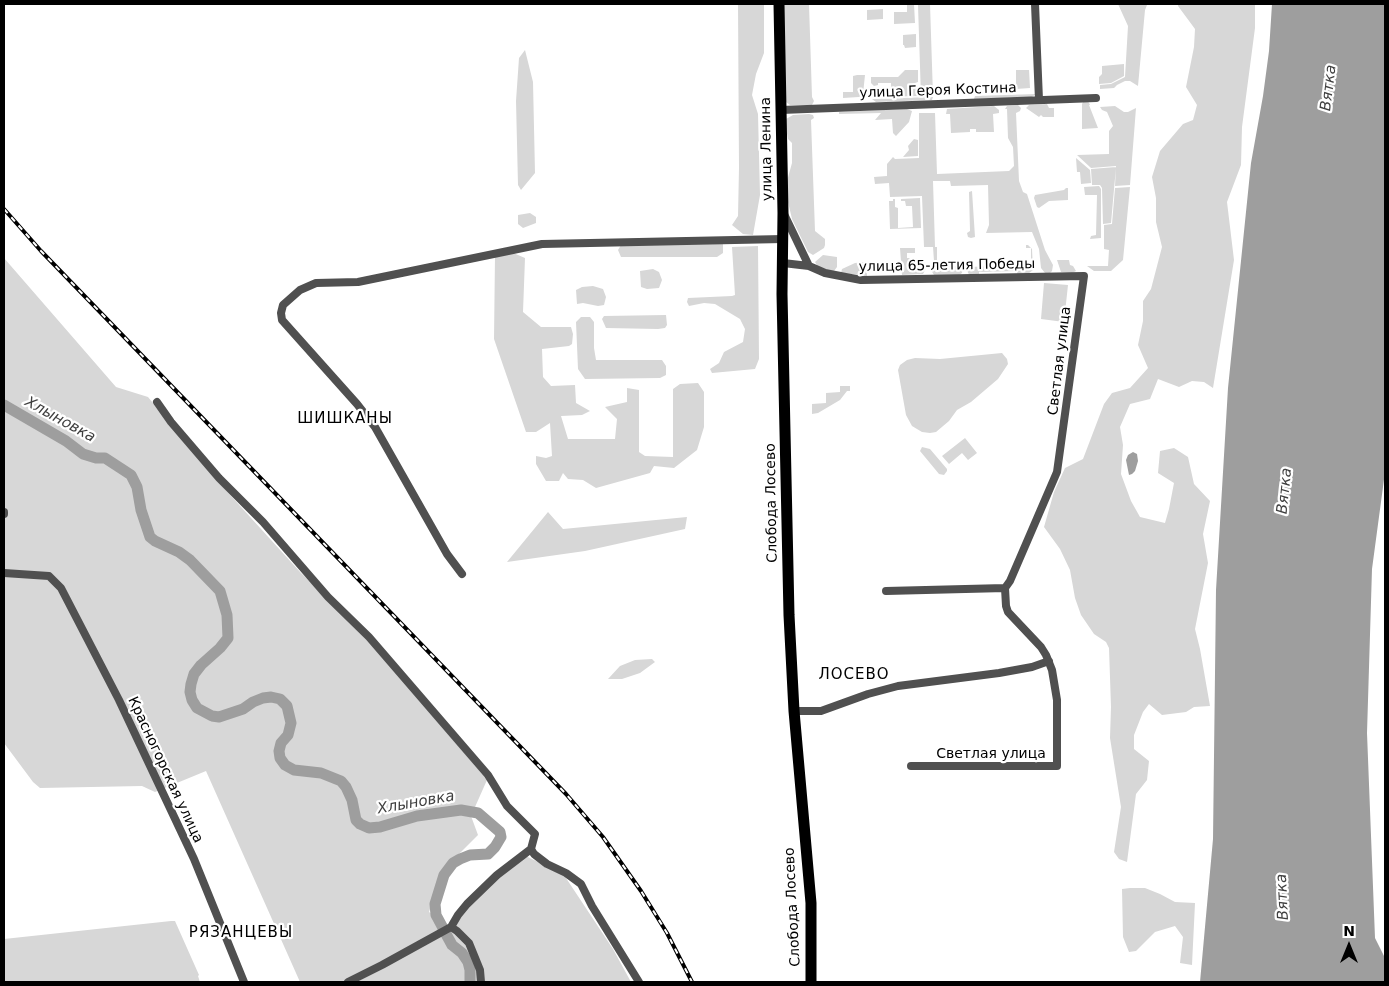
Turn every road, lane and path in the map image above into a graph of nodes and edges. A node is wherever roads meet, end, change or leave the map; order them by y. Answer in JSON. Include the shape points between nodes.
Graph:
{"nodes":[{"id":1,"x":779,"y":4,"type":"edge"},
{"id":2,"x":1035,"y":4,"type":"edge"},
{"id":3,"x":1096,"y":98,"type":"dead end"},
{"id":4,"x":1039,"y":100,"type":"junction"},
{"id":5,"x":781,"y":110,"type":"junction"},
{"id":6,"x":783,"y":213,"type":"junction"},
{"id":7,"x":783,"y":239,"type":"junction"},
{"id":8,"x":783,"y":263,"type":"junction"},
{"id":9,"x":809,"y":266,"type":"junction"},
{"id":10,"x":1084,"y":276,"type":"joint"},
{"id":11,"x":782,"y":294,"type":"joint"},
{"id":12,"x":158,"y":402,"type":"dead end"},
{"id":13,"x":4,"y":573,"type":"edge"},
{"id":14,"x":462,"y":574,"type":"dead end"},
{"id":15,"x":1005,"y":588,"type":"junction"},
{"id":16,"x":886,"y":591,"type":"dead end"},
{"id":17,"x":1049,"y":661,"type":"junction"},
{"id":18,"x":794,"y":711,"type":"junction"},
{"id":19,"x":911,"y":766,"type":"dead end"},
{"id":20,"x":531,"y":849,"type":"junction"},
{"id":21,"x":451,"y":927,"type":"junction"},
{"id":22,"x":244,"y":982,"type":"edge"},
{"id":23,"x":348,"y":982,"type":"edge"},
{"id":24,"x":481,"y":982,"type":"edge"},
{"id":25,"x":639,"y":982,"type":"edge"},
{"id":26,"x":811,"y":982,"type":"edge"}],
"edges":[{"from":1,"to":5,"type":"main road","name":"улица Ленина"},
{"from":2,"to":4,"type":"street"},
{"from":3,"to":4,"type":"street","name":"улица Героя Костина"},
{"from":4,"to":5,"type":"street","name":"улица Героя Костина"},
{"from":5,"to":6,"type":"main road","name":"улица Ленина"},
{"from":6,"to":7,"type":"main road","name":"улица Ленина"},
{"from":6,"to":9,"type":"street"},
{"from":7,"to":8,"type":"main road","name":"улица Ленина"},
{"from":7,"to":14,"type":"street","via":[[542,244],[358,282],[316,283],[300,290],[283,305],[282,320],[375,427],[447,554]]},
{"from":8,"to":9,"type":"street","name":"улица 65-летия Победы"},
{"from":8,"to":11,"type":"main road","name":"улица Ленина"},
{"from":9,"to":10,"type":"street","name":"улица 65-летия Победы","via":[[861,280]]},
{"from":10,"to":15,"type":"street","name":"Светлая улица","via":[[1057,472]]},
{"from":11,"to":18,"type":"main road","name":"Слобода Лосево","via":[[788,607]]},
{"from":12,"to":20,"type":"street","via":[[219,478],[328,597],[370,637],[488,775],[507,806],[534,834]]},
{"from":13,"to":22,"type":"street","name":"Красногорская улица","via":[[49,576],[61,588],[194,859]]},
{"from":15,"to":16,"type":"street"},
{"from":15,"to":17,"type":"street","name":"Светлая улица","via":[[1008,612],[1041,647]]},
{"from":17,"to":18,"type":"street","via":[[1010,672],[898,686],[821,711]]},
{"from":17,"to":19,"type":"street","name":"Светлая улица","via":[[1057,700],[1057,766]]},
{"from":18,"to":26,"type":"main road","name":"Слобода Лосево","via":[[811,903]]},
{"from":20,"to":21,"type":"street","via":[[467,904]]},
{"from":20,"to":25,"type":"street","via":[[537,857],[581,884]]},
{"from":21,"to":23,"type":"street"},
{"from":21,"to":24,"type":"street","via":[[469,943],[480,970]]}]}
